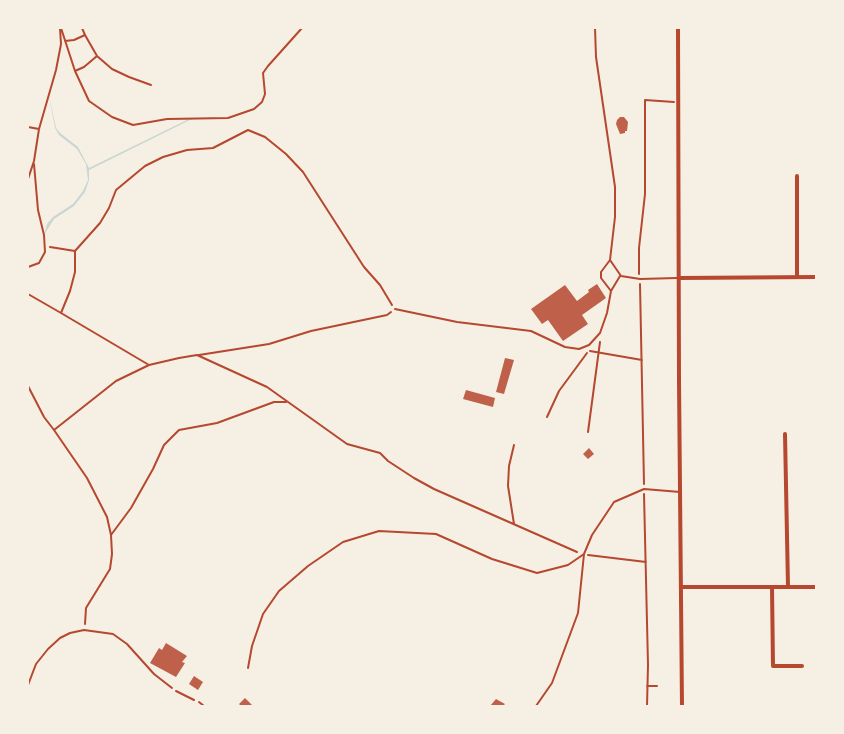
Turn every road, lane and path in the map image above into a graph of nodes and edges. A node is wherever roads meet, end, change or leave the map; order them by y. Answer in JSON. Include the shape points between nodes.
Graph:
{"nodes":[{"id":1,"x":61,"y":28,"type":"edge"},
{"id":2,"x":82,"y":28,"type":"edge"},
{"id":3,"x":302,"y":28,"type":"edge"},
{"id":4,"x":594,"y":28,"type":"edge"},
{"id":5,"x":678,"y":28,"type":"edge"},
{"id":6,"x":85,"y":35,"type":"junction"},
{"id":7,"x":65,"y":41,"type":"junction"},
{"id":8,"x":97,"y":56,"type":"junction"},
{"id":9,"x":75,"y":71,"type":"junction"},
{"id":10,"x":151,"y":85,"type":"dead end"},
{"id":11,"x":678,"y":102,"type":"junction"},
{"id":12,"x":28,"y":127,"type":"edge"},
{"id":13,"x":39,"y":129,"type":"junction"},
{"id":14,"x":34,"y":161,"type":"junction"},
{"id":15,"x":797,"y":176,"type":"dead end"},
{"id":16,"x":28,"y":179,"type":"edge"},
{"id":17,"x":45,"y":246,"type":"junction"},
{"id":18,"x":74,"y":252,"type":"junction"},
{"id":19,"x":610,"y":260,"type":"junction"},
{"id":20,"x":28,"y":267,"type":"edge"},
{"id":21,"x":621,"y":276,"type":"junction"},
{"id":22,"x":797,"y":276,"type":"junction"},
{"id":23,"x":816,"y":277,"type":"edge"},
{"id":24,"x":679,"y":278,"type":"junction"},
{"id":25,"x":640,"y":279,"type":"junction"},
{"id":26,"x":611,"y":291,"type":"junction"},
{"id":27,"x":28,"y":294,"type":"edge"},
{"id":28,"x":395,"y":309,"type":"junction"},
{"id":29,"x":61,"y":313,"type":"junction"},
{"id":30,"x":600,"y":332,"type":"junction"},
{"id":31,"x":599,"y":353,"type":"junction"},
{"id":32,"x":197,"y":355,"type":"junction"},
{"id":33,"x":642,"y":360,"type":"junction"},
{"id":34,"x":149,"y":364,"type":"junction"},
{"id":35,"x":28,"y":386,"type":"edge"},
{"id":36,"x":286,"y":402,"type":"junction"},
{"id":37,"x":547,"y":417,"type":"dead end"},
{"id":38,"x":54,"y":430,"type":"junction"},
{"id":39,"x":588,"y":432,"type":"dead end"},
{"id":40,"x":785,"y":434,"type":"dead end"},
{"id":41,"x":514,"y":445,"type":"dead end"},
{"id":42,"x":644,"y":489,"type":"junction"},
{"id":43,"x":680,"y":492,"type":"junction"},
{"id":44,"x":514,"y":524,"type":"junction"},
{"id":45,"x":111,"y":535,"type":"junction"},
{"id":46,"x":584,"y":554,"type":"junction"},
{"id":47,"x":646,"y":562,"type":"junction"},
{"id":48,"x":682,"y":587,"type":"junction"},
{"id":49,"x":772,"y":587,"type":"junction"},
{"id":50,"x":788,"y":587,"type":"junction"},
{"id":51,"x":816,"y":587,"type":"edge"},
{"id":52,"x":84,"y":630,"type":"junction"},
{"id":53,"x":802,"y":666,"type":"dead end"},
{"id":54,"x":248,"y":668,"type":"dead end"},
{"id":55,"x":28,"y":685,"type":"edge"},
{"id":56,"x":647,"y":686,"type":"junction"},
{"id":57,"x":657,"y":686,"type":"dead end"},
{"id":58,"x":172,"y":688,"type":"joint"},
{"id":59,"x":199,"y":702,"type":"joint"},
{"id":60,"x":204,"y":706,"type":"edge"},
{"id":61,"x":536,"y":706,"type":"edge"},
{"id":62,"x":647,"y":706,"type":"edge"},
{"id":63,"x":682,"y":706,"type":"edge"}],
"edges":[{"from":1,"to":7,"type":"lane"},
{"from":1,"to":13,"type":"lane","via":[[56,70]]},
{"from":2,"to":6,"type":"lane"},
{"from":3,"to":9,"type":"lane","via":[[263,74],[266,94],[262,102],[254,109],[228,118],[124,123],[90,101]]},
{"from":4,"to":19,"type":"lane","via":[[615,187]]},
{"from":5,"to":11,"type":"street"},
{"from":6,"to":7,"type":"lane"},
{"from":6,"to":8,"type":"lane"},
{"from":7,"to":9,"type":"lane"},
{"from":8,"to":9,"type":"lane"},
{"from":8,"to":10,"type":"lane","via":[[112,69]]},
{"from":11,"to":24,"type":"street"},
{"from":11,"to":25,"type":"path","via":[[645,100],[645,194],[639,248]]},
{"from":12,"to":13,"type":"lane"},
{"from":13,"to":14,"type":"lane"},
{"from":14,"to":16,"type":"lane"},
{"from":14,"to":17,"type":"lane"},
{"from":15,"to":22,"type":"street"},
{"from":17,"to":18,"type":"path"},
{"from":17,"to":20,"type":"lane","via":[[39,263]]},
{"from":18,"to":28,"type":"path","via":[[100,223],[116,190],[145,166],[188,150],[213,148],[248,130],[265,137],[303,172],[359,260]]},
{"from":18,"to":29,"type":"path","via":[[75,272]]},
{"from":19,"to":21,"type":"lane"},
{"from":19,"to":26,"type":"lane","via":[[601,272],[601,278]]},
{"from":21,"to":25,"type":"lane"},
{"from":21,"to":26,"type":"lane"},
{"from":22,"to":23,"type":"street"},
{"from":22,"to":24,"type":"street"},
{"from":24,"to":25,"type":"lane"},
{"from":24,"to":43,"type":"street"},
{"from":25,"to":33,"type":"path"},
{"from":26,"to":30,"type":"lane"},
{"from":27,"to":29,"type":"path"},
{"from":28,"to":30,"type":"lane","via":[[457,322],[531,331],[564,347],[579,349],[589,345]]},
{"from":28,"to":32,"type":"path","via":[[387,315],[268,344]]},
{"from":29,"to":34,"type":"path"},
{"from":30,"to":31,"type":"path"},
{"from":31,"to":33,"type":"path"},
{"from":31,"to":37,"type":"path","via":[[588,351],[559,391]]},
{"from":31,"to":39,"type":"path"},
{"from":32,"to":34,"type":"path"},
{"from":32,"to":36,"type":"path","via":[[266,387]]},
{"from":33,"to":42,"type":"path"},
{"from":34,"to":38,"type":"path","via":[[116,381]]},
{"from":35,"to":38,"type":"path"},
{"from":36,"to":44,"type":"path","via":[[347,444],[380,453],[427,486]]},
{"from":36,"to":45,"type":"path","via":[[274,402],[217,422],[179,430],[164,445],[131,508]]},
{"from":38,"to":45,"type":"path","via":[[87,478],[107,517]]},
{"from":40,"to":50,"type":"street"},
{"from":41,"to":44,"type":"path","via":[[508,486]]},
{"from":42,"to":43,"type":"lane"},
{"from":42,"to":46,"type":"lane","via":[[614,502],[592,535]]},
{"from":42,"to":47,"type":"path"},
{"from":43,"to":48,"type":"street"},
{"from":44,"to":46,"type":"path"},
{"from":45,"to":52,"type":"path","via":[[110,569],[86,608]]},
{"from":46,"to":47,"type":"path"},
{"from":46,"to":54,"type":"lane","via":[[568,565],[537,573],[492,559],[436,534],[379,531],[343,542],[279,591],[263,614]]},
{"from":46,"to":61,"type":"lane","via":[[578,613],[552,682]]},
{"from":47,"to":56,"type":"path"},
{"from":48,"to":49,"type":"street"},
{"from":48,"to":63,"type":"street"},
{"from":49,"to":50,"type":"street"},
{"from":49,"to":53,"type":"street","via":[[773,666]]},
{"from":50,"to":51,"type":"street"},
{"from":52,"to":55,"type":"lane","via":[[60,638],[48,648],[36,664]]},
{"from":52,"to":58,"type":"lane","via":[[113,634]]},
{"from":56,"to":57,"type":"path"},
{"from":56,"to":62,"type":"path"},
{"from":58,"to":59,"type":"path"},
{"from":59,"to":60,"type":"lane"}]}
